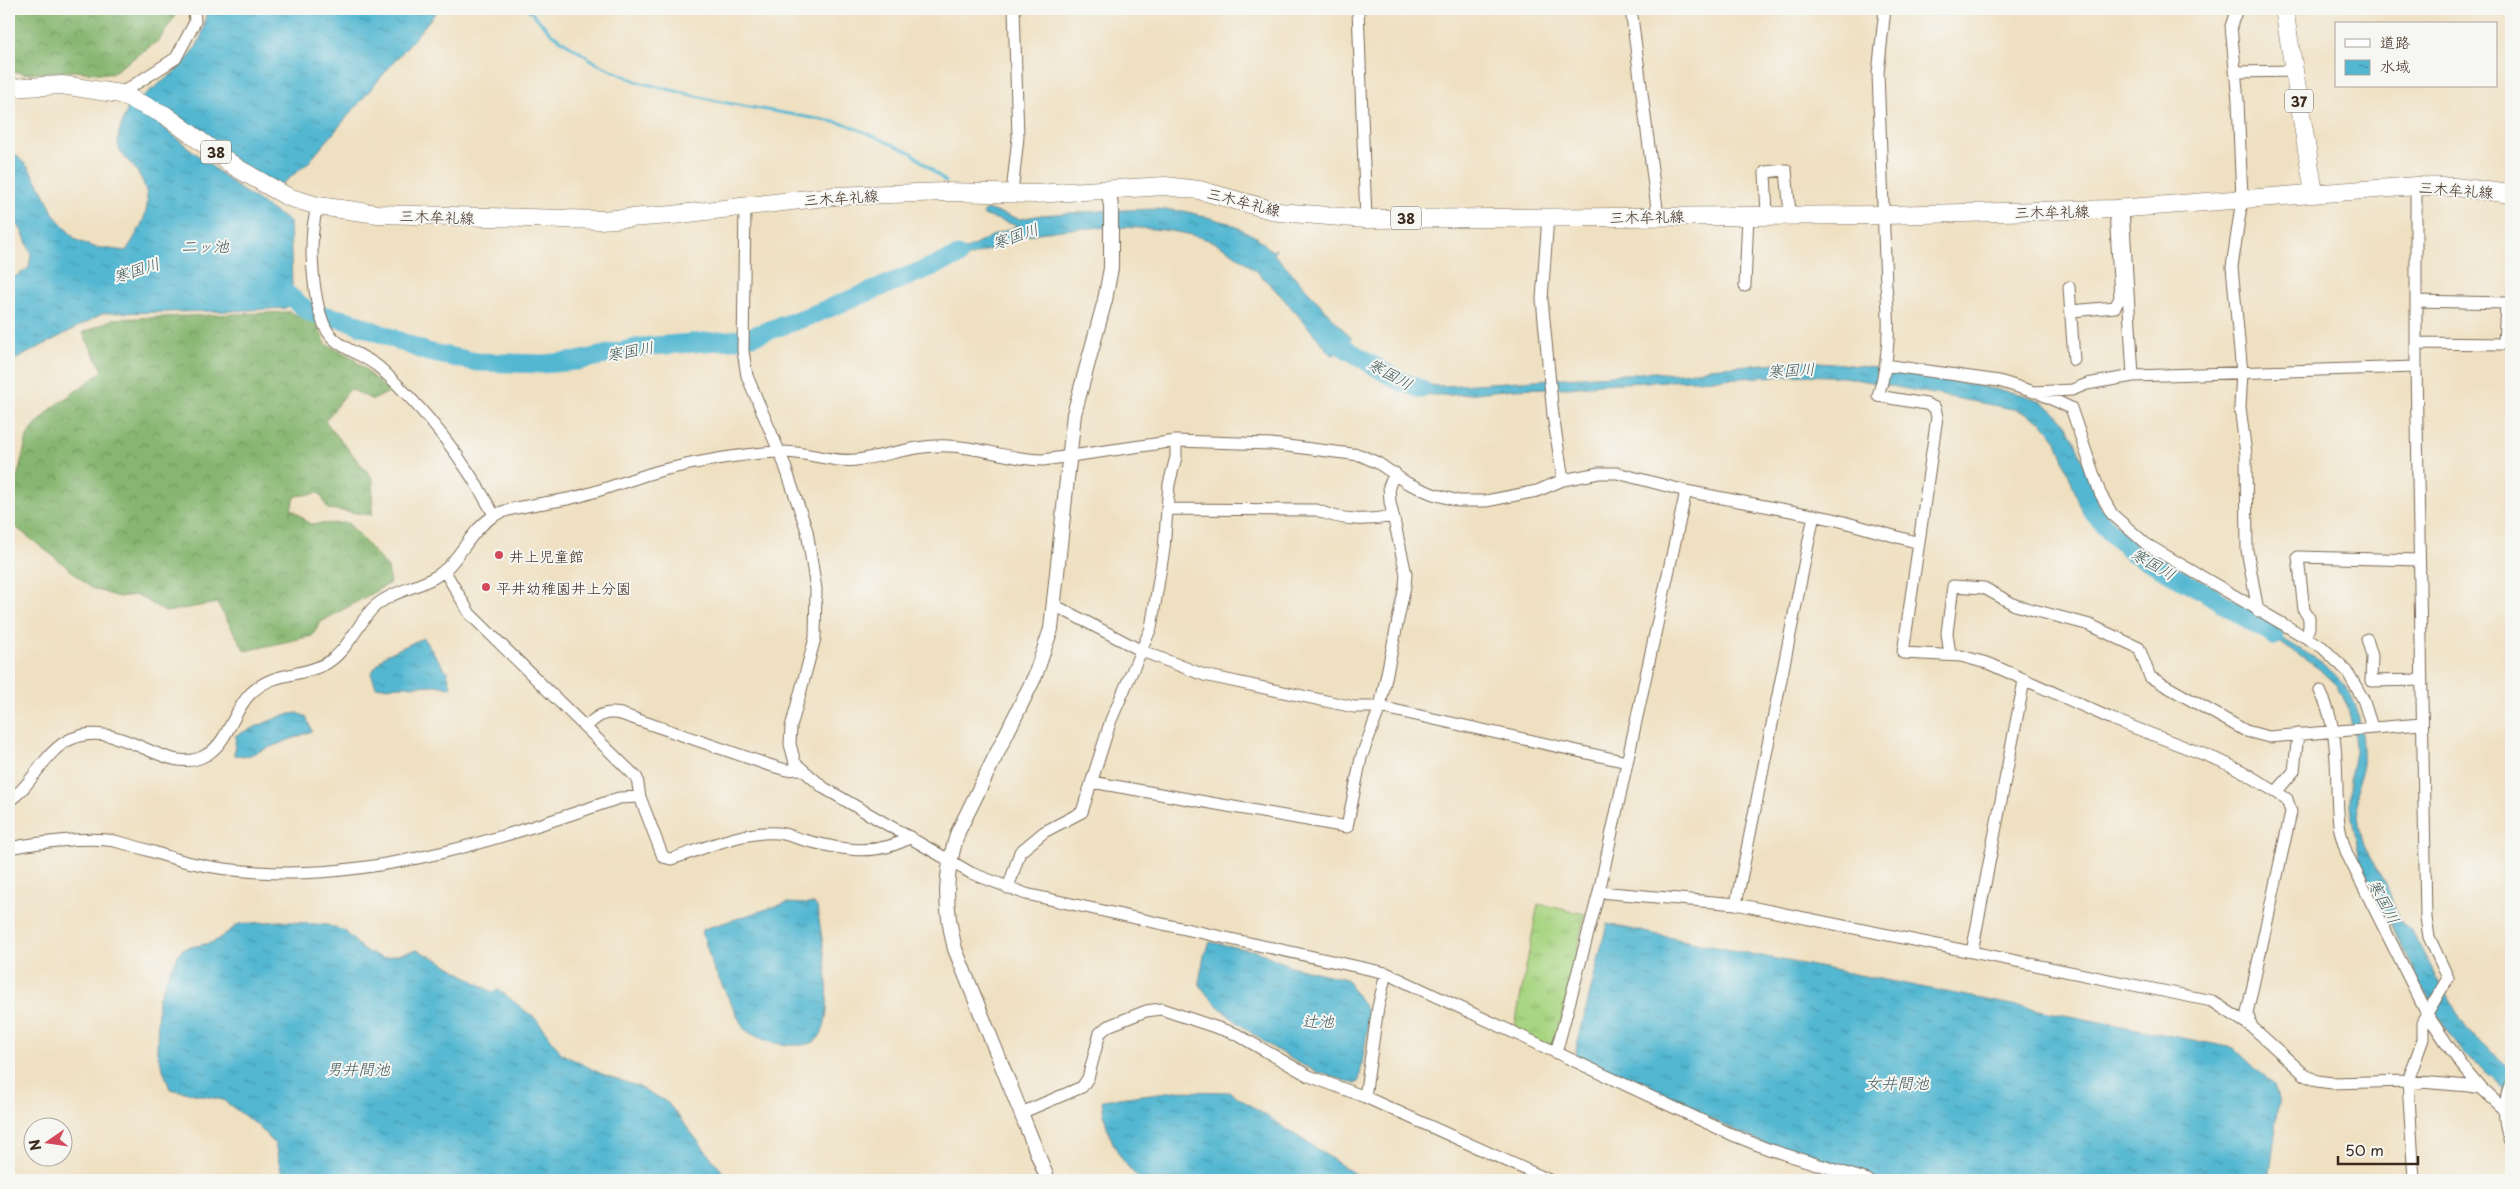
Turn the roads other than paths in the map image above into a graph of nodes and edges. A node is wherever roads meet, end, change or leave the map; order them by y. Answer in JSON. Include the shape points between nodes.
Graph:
{"nodes":[{"id":1,"x":194,"y":9,"type":"edge"},
{"id":2,"x":1014,"y":9,"type":"edge"},
{"id":3,"x":1358,"y":9,"type":"edge"},
{"id":4,"x":1631,"y":9,"type":"edge"},
{"id":5,"x":1885,"y":9,"type":"edge"},
{"id":6,"x":2237,"y":9,"type":"edge"},
{"id":7,"x":2284,"y":9,"type":"edge"},
{"id":8,"x":2294,"y":71,"type":"junction"},
{"id":9,"x":2236,"y":72,"type":"junction"},
{"id":10,"x":9,"y":88,"type":"edge"},
{"id":11,"x":124,"y":95,"type":"junction"},
{"id":12,"x":2416,"y":186,"type":"junction"},
{"id":13,"x":1108,"y":189,"type":"junction"},
{"id":14,"x":1012,"y":193,"type":"junction"},
{"id":15,"x":2314,"y":193,"type":"junction"},
{"id":16,"x":2511,"y":194,"type":"edge"},
{"id":17,"x":2242,"y":199,"type":"junction"},
{"id":18,"x":312,"y":204,"type":"junction"},
{"id":19,"x":745,"y":206,"type":"junction"},
{"id":20,"x":2119,"y":209,"type":"junction"},
{"id":21,"x":1767,"y":214,"type":"junction"},
{"id":22,"x":1790,"y":214,"type":"junction"},
{"id":23,"x":1748,"y":215,"type":"junction"},
{"id":24,"x":1885,"y":215,"type":"junction"},
{"id":25,"x":1658,"y":216,"type":"junction"},
{"id":26,"x":1548,"y":218,"type":"junction"},
{"id":27,"x":1366,"y":219,"type":"junction"},
{"id":28,"x":1745,"y":286,"type":"dead end"},
{"id":29,"x":2069,"y":287,"type":"dead end"},
{"id":30,"x":2416,"y":301,"type":"junction"},
{"id":31,"x":2071,"y":311,"type":"junction"},
{"id":32,"x":2416,"y":343,"type":"junction"},
{"id":33,"x":2074,"y":360,"type":"dead end"},
{"id":34,"x":1885,"y":365,"type":"junction"},
{"id":35,"x":2416,"y":367,"type":"junction"},
{"id":36,"x":2242,"y":373,"type":"junction"},
{"id":37,"x":2133,"y":376,"type":"junction"},
{"id":38,"x":2034,"y":392,"type":"junction"},
{"id":39,"x":1176,"y":442,"type":"junction"},
{"id":40,"x":779,"y":452,"type":"junction"},
{"id":41,"x":1069,"y":457,"type":"junction"},
{"id":42,"x":1395,"y":473,"type":"junction"},
{"id":43,"x":1563,"y":480,"type":"junction"},
{"id":44,"x":1686,"y":491,"type":"junction"},
{"id":45,"x":1168,"y":509,"type":"junction"},
{"id":46,"x":494,"y":514,"type":"junction"},
{"id":47,"x":1393,"y":516,"type":"junction"},
{"id":48,"x":1814,"y":516,"type":"junction"},
{"id":49,"x":1919,"y":543,"type":"junction"},
{"id":50,"x":2419,"y":560,"type":"junction"},
{"id":51,"x":444,"y":570,"type":"junction"},
{"id":52,"x":1054,"y":605,"type":"junction"},
{"id":53,"x":2258,"y":610,"type":"junction"},
{"id":54,"x":2305,"y":637,"type":"junction"},
{"id":55,"x":2367,"y":639,"type":"dead end"},
{"id":56,"x":1142,"y":651,"type":"junction"},
{"id":57,"x":1950,"y":656,"type":"junction"},
{"id":58,"x":2024,"y":680,"type":"junction"},
{"id":59,"x":2421,"y":680,"type":"junction"},
{"id":60,"x":2320,"y":692,"type":"dead end"},
{"id":61,"x":1380,"y":707,"type":"junction"},
{"id":62,"x":2421,"y":724,"type":"junction"},
{"id":63,"x":586,"y":727,"type":"junction"},
{"id":64,"x":2369,"y":728,"type":"junction"},
{"id":65,"x":2337,"y":730,"type":"junction"},
{"id":66,"x":2298,"y":734,"type":"junction"},
{"id":67,"x":1627,"y":762,"type":"junction"},
{"id":68,"x":801,"y":769,"type":"junction"},
{"id":69,"x":1092,"y":782,"type":"junction"},
{"id":70,"x":2277,"y":791,"type":"junction"},
{"id":71,"x":640,"y":797,"type":"junction"},
{"id":72,"x":9,"y":801,"type":"edge"},
{"id":73,"x":911,"y":837,"type":"junction"},
{"id":74,"x":9,"y":848,"type":"edge"},
{"id":75,"x":949,"y":858,"type":"junction"},
{"id":76,"x":1008,"y":888,"type":"junction"},
{"id":77,"x":1599,"y":892,"type":"junction"},
{"id":78,"x":1736,"y":904,"type":"junction"},
{"id":79,"x":1972,"y":952,"type":"junction"},
{"id":80,"x":1386,"y":973,"type":"junction"},
{"id":81,"x":2429,"y":1011,"type":"junction"},
{"id":82,"x":2252,"y":1027,"type":"junction"},
{"id":83,"x":1556,"y":1053,"type":"junction"},
{"id":84,"x":2408,"y":1081,"type":"junction"},
{"id":85,"x":2511,"y":1087,"type":"edge"},
{"id":86,"x":2481,"y":1088,"type":"junction"},
{"id":87,"x":1365,"y":1097,"type":"junction"},
{"id":88,"x":2506,"y":1106,"type":"junction"},
{"id":89,"x":1021,"y":1113,"type":"junction"},
{"id":90,"x":2511,"y":1141,"type":"edge"},
{"id":91,"x":1048,"y":1180,"type":"edge"},
{"id":92,"x":1549,"y":1180,"type":"edge"},
{"id":93,"x":1868,"y":1180,"type":"edge"},
{"id":94,"x":2414,"y":1180,"type":"edge"}],
"edges":[{"from":1,"to":11,"type":"street","via":[[196,22],[176,58]]},
{"from":2,"to":14,"type":"street","via":[[1018,137]]},
{"from":3,"to":27,"type":"street"},
{"from":4,"to":25,"type":"street"},
{"from":5,"to":24,"type":"street","via":[[1878,73]]},
{"from":6,"to":9,"type":"street","via":[[2231,26]]},
{"from":7,"to":8,"type":"main road","number":"37"},
{"from":8,"to":9,"type":"street"},
{"from":8,"to":15,"type":"main road","number":"37"},
{"from":9,"to":17,"type":"street"},
{"from":10,"to":11,"type":"main road","name":"三木牟礼線","number":"38","via":[[62,85]]},
{"from":11,"to":18,"type":"main road","name":"三木牟礼線","number":"38","via":[[165,114],[236,168],[288,197]]},
{"from":12,"to":15,"type":"main road","name":"三木牟礼線","number":"38"},
{"from":12,"to":16,"type":"main road","name":"三木牟礼線","number":"38"},
{"from":12,"to":30,"type":"street"},
{"from":13,"to":14,"type":"main road","name":"三木牟礼線","number":"38"},
{"from":13,"to":27,"type":"main road","name":"三木牟礼線","number":"38","via":[[1166,186],[1200,190],[1279,212]]},
{"from":13,"to":41,"type":"street","via":[[1111,268],[1092,352],[1081,384]]},
{"from":14,"to":19,"type":"main road","name":"三木牟礼線","number":"38","via":[[834,196]]},
{"from":15,"to":17,"type":"main road","name":"三木牟礼線","number":"38"},
{"from":17,"to":20,"type":"main road","name":"三木牟礼線","number":"38"},
{"from":17,"to":36,"type":"street","via":[[2232,267]]},
{"from":18,"to":19,"type":"main road","name":"三木牟礼線","number":"38","via":[[378,214],[600,220]]},
{"from":18,"to":46,"type":"street","via":[[315,286],[323,324],[337,342],[372,361],[393,380],[434,425],[479,487]]},
{"from":19,"to":40,"type":"street","via":[[743,351],[748,376]]},
{"from":20,"to":24,"type":"main road","name":"三木牟礼線","number":"38"},
{"from":20,"to":31,"type":"street","via":[[2120,298],[2115,307]]},
{"from":20,"to":37,"type":"street"},
{"from":21,"to":22,"type":"main road","name":"三木牟礼線","number":"38"},
{"from":21,"to":22,"type":"street","via":[[1765,172],[1786,170]]},
{"from":21,"to":23,"type":"main road","name":"三木牟礼線","number":"38"},
{"from":22,"to":24,"type":"main road","name":"三木牟礼線","number":"38"},
{"from":23,"to":25,"type":"main road","name":"三木牟礼線","number":"38"},
{"from":23,"to":28,"type":"street"},
{"from":24,"to":34,"type":"street","via":[[1890,320]]},
{"from":25,"to":26,"type":"main road","name":"三木牟礼線","number":"38"},
{"from":26,"to":27,"type":"main road","name":"三木牟礼線","number":"38"},
{"from":26,"to":43,"type":"street","via":[[1542,280],[1551,397]]},
{"from":29,"to":31,"type":"street"},
{"from":30,"to":32,"type":"street"},
{"from":30,"to":32,"type":"street","via":[[2506,303],[2504,344]]},
{"from":31,"to":33,"type":"street"},
{"from":32,"to":35,"type":"street"},
{"from":34,"to":38,"type":"street","via":[[1999,381]]},
{"from":34,"to":49,"type":"street","via":[[1878,396],[1926,404],[1935,408],[1937,417]]},
{"from":35,"to":36,"type":"street"},
{"from":35,"to":50,"type":"street"},
{"from":36,"to":37,"type":"street"},
{"from":36,"to":53,"type":"street","via":[[2240,408],[2246,462],[2247,550]]},
{"from":37,"to":38,"type":"street","via":[[2072,390]]},
{"from":38,"to":53,"type":"street","via":[[2071,408],[2100,493],[2112,514],[2146,544]]},
{"from":39,"to":41,"type":"street"},
{"from":39,"to":42,"type":"street","via":[[1271,444],[1327,450],[1360,455]]},
{"from":39,"to":45,"type":"street"},
{"from":40,"to":41,"type":"street","via":[[837,461],[914,448],[949,446],[1021,460]]},
{"from":40,"to":46,"type":"street","via":[[664,470],[574,498]]},
{"from":40,"to":68,"type":"street","via":[[807,531],[816,590],[814,638],[791,727],[790,744],[795,763]]},
{"from":41,"to":52,"type":"street"},
{"from":42,"to":43,"type":"street","via":[[1407,483],[1458,501],[1486,501],[1528,493]]},
{"from":42,"to":47,"type":"street","via":[[1389,486]]},
{"from":43,"to":44,"type":"street","via":[[1617,473]]},
{"from":44,"to":48,"type":"street"},
{"from":44,"to":67,"type":"street"},
{"from":45,"to":47,"type":"street","via":[[1317,510],[1329,516],[1374,520]]},
{"from":45,"to":56,"type":"street","via":[[1151,628]]},
{"from":46,"to":51,"type":"street"},
{"from":47,"to":61,"type":"street","via":[[1406,574]]},
{"from":48,"to":49,"type":"street"},
{"from":48,"to":78,"type":"street"},
{"from":49,"to":57,"type":"street","via":[[1903,653]]},
{"from":50,"to":54,"type":"street","via":[[2298,557],[2304,610],[2309,618]]},
{"from":50,"to":59,"type":"street"},
{"from":51,"to":63,"type":"street","via":[[470,614]]},
{"from":51,"to":72,"type":"street","via":[[375,606],[337,655],[325,664],[274,677],[260,685],[248,695],[219,743],[208,754],[186,761],[170,759],[120,737],[100,733],[84,735],[68,740],[50,755],[21,793]]},
{"from":52,"to":56,"type":"street"},
{"from":52,"to":75,"type":"street","via":[[1051,629],[1035,676],[958,832]]},
{"from":53,"to":54,"type":"street"},
{"from":54,"to":64,"type":"street","via":[[2322,647],[2347,671],[2363,699]]},
{"from":55,"to":59,"type":"street","via":[[2372,656],[2371,682]]},
{"from":56,"to":61,"type":"street","via":[[1204,675],[1354,707]]},
{"from":56,"to":69,"type":"street","via":[[1111,720]]},
{"from":57,"to":58,"type":"street","via":[[1974,659]]},
{"from":57,"to":66,"type":"street","via":[[1947,633],[1952,586],[1984,588],[2015,606],[2090,626],[2138,648],[2150,677],[2246,731],[2269,737]]},
{"from":58,"to":70,"type":"street","via":[[2112,720],[2221,761]]},
{"from":58,"to":79,"type":"street"},
{"from":59,"to":62,"type":"street"},
{"from":60,"to":65,"type":"street"},
{"from":61,"to":67,"type":"street"},
{"from":61,"to":69,"type":"street","via":[[1361,758],[1348,828]]},
{"from":62,"to":64,"type":"street"},
{"from":62,"to":81,"type":"street","via":[[2426,918],[2429,937],[2448,978]]},
{"from":63,"to":68,"type":"street","via":[[608,712],[621,714],[769,765],[786,770]]},
{"from":63,"to":71,"type":"street","via":[[637,778]]},
{"from":64,"to":65,"type":"street"},
{"from":65,"to":66,"type":"street"},
{"from":65,"to":81,"type":"street","via":[[2339,826],[2347,854]]},
{"from":66,"to":70,"type":"street","via":[[2294,771]]},
{"from":67,"to":77,"type":"street"},
{"from":68,"to":73,"type":"street","via":[[824,788]]},
{"from":69,"to":76,"type":"street","via":[[1082,812],[1044,832],[1020,852]]},
{"from":70,"to":82,"type":"street","via":[[2287,799],[2291,812],[2250,994],[2248,1013]]},
{"from":71,"to":73,"type":"street","via":[[663,857],[671,860],[745,836],[763,834],[779,833],[852,850],[895,847]]},
{"from":71,"to":74,"type":"street","via":[[619,798],[477,843],[376,866],[306,874],[256,872],[188,862],[112,841],[82,840]]},
{"from":73,"to":75,"type":"street"},
{"from":75,"to":76,"type":"street","via":[[971,873]]},
{"from":75,"to":89,"type":"street","via":[[947,918],[955,949]]},
{"from":76,"to":80,"type":"street"},
{"from":77,"to":78,"type":"street"},
{"from":77,"to":83,"type":"street"},
{"from":78,"to":79,"type":"street"},
{"from":79,"to":82,"type":"street","via":[[2212,1002]]},
{"from":80,"to":83,"type":"street"},
{"from":80,"to":87,"type":"street"},
{"from":81,"to":84,"type":"street"},
{"from":81,"to":86,"type":"street","via":[[2460,1063]]},
{"from":82,"to":84,"type":"street","via":[[2305,1075],[2317,1081],[2332,1084]]},
{"from":83,"to":93,"type":"street","via":[[1743,1139]]},
{"from":84,"to":86,"type":"street"},
{"from":84,"to":94,"type":"street"},
{"from":85,"to":88,"type":"street"},
{"from":86,"to":88,"type":"street"},
{"from":87,"to":89,"type":"street","via":[[1309,1076],[1236,1034],[1162,1009],[1146,1011],[1108,1026],[1100,1033],[1088,1078],[1082,1087]]},
{"from":87,"to":92,"type":"street"},
{"from":88,"to":90,"type":"street","via":[[2505,1119]]},
{"from":89,"to":91,"type":"street"}]}
